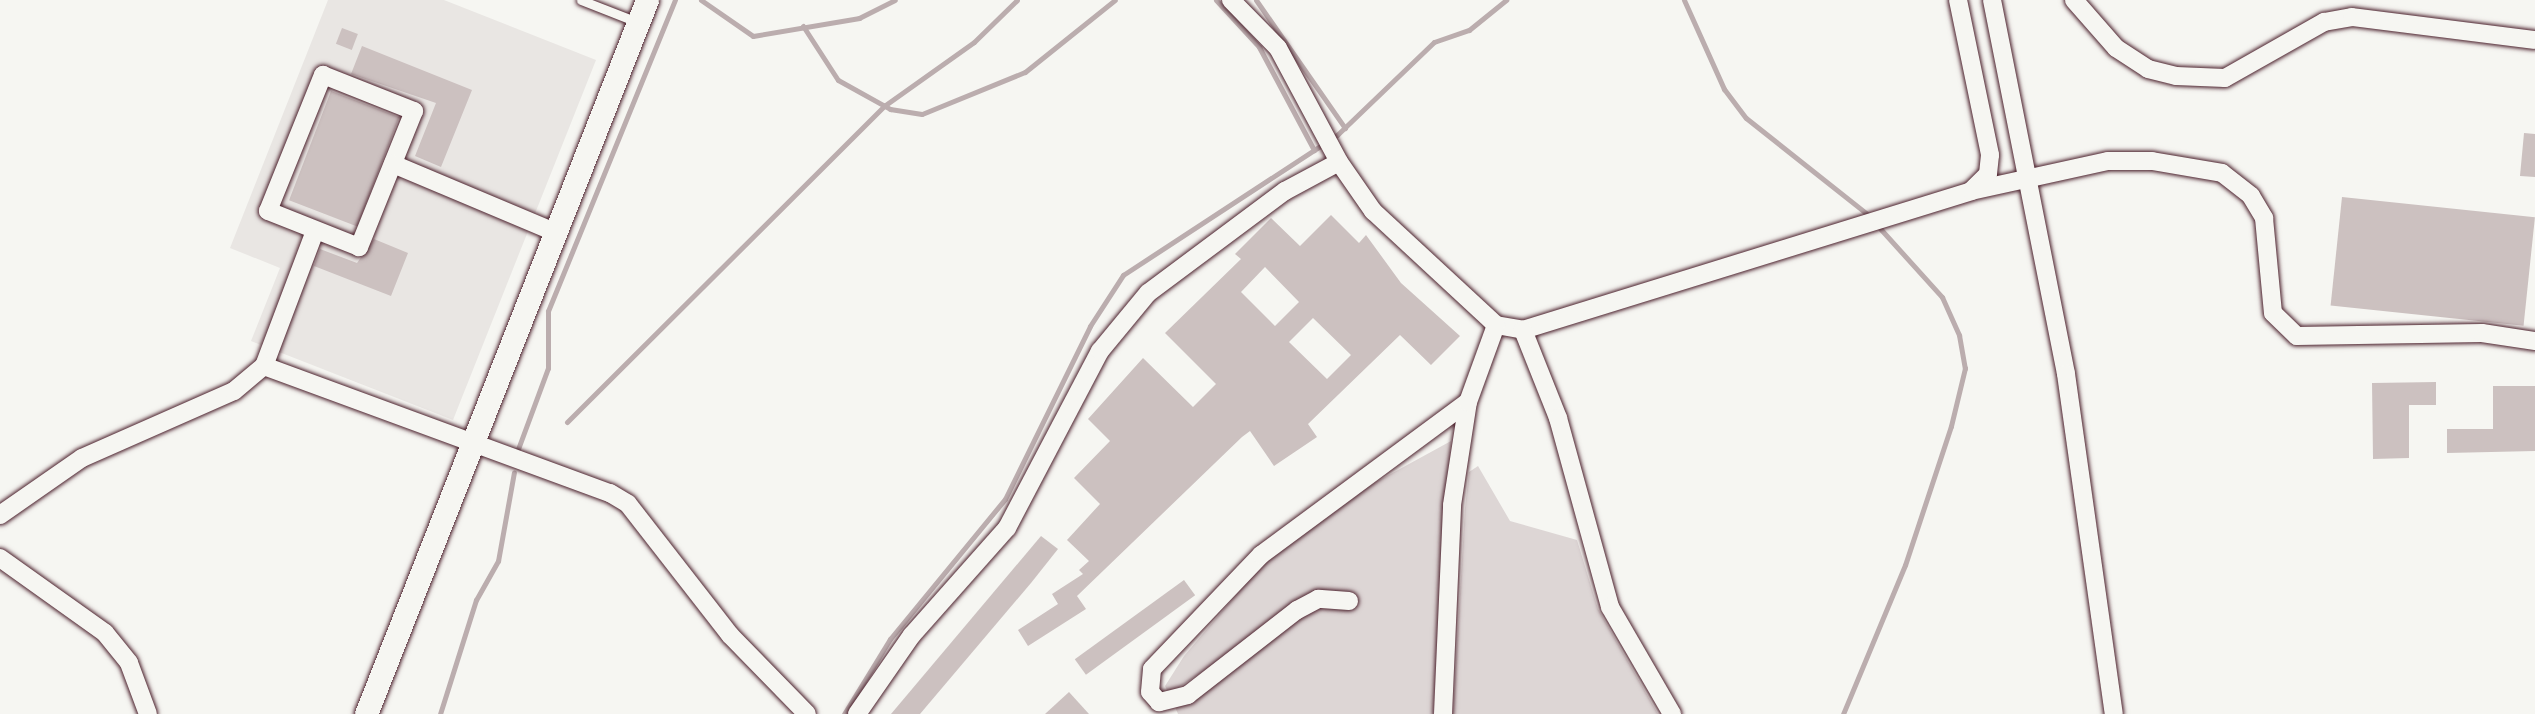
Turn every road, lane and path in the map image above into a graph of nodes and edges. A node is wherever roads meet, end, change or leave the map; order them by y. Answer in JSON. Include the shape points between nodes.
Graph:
{"nodes":[{"id":1,"x":581,"y":0,"type":"edge"},
{"id":2,"x":647,"y":0,"type":"edge"},
{"id":3,"x":1231,"y":0,"type":"edge"},
{"id":4,"x":1958,"y":0,"type":"edge"},
{"id":5,"x":1992,"y":0,"type":"edge"},
{"id":6,"x":2074,"y":0,"type":"edge"},
{"id":7,"x":638,"y":23,"type":"junction"},
{"id":8,"x":2535,"y":40,"type":"edge"},
{"id":9,"x":1336,"y":156,"type":"junction"},
{"id":10,"x":393,"y":164,"type":"junction"},
{"id":11,"x":2026,"y":184,"type":"junction"},
{"id":12,"x":1972,"y":191,"type":"junction"},
{"id":13,"x":315,"y":230,"type":"junction"},
{"id":14,"x":555,"y":232,"type":"junction"},
{"id":15,"x":1496,"y":325,"type":"junction"},
{"id":16,"x":1523,"y":330,"type":"junction"},
{"id":17,"x":2535,"y":341,"type":"edge"},
{"id":18,"x":264,"y":366,"type":"junction"},
{"id":19,"x":1468,"y":402,"type":"junction"},
{"id":20,"x":471,"y":445,"type":"junction"},
{"id":21,"x":0,"y":514,"type":"edge"},
{"id":22,"x":0,"y":558,"type":"edge"},
{"id":23,"x":1349,"y":601,"type":"dead end"},
{"id":24,"x":148,"y":714,"type":"edge"},
{"id":25,"x":366,"y":714,"type":"edge"},
{"id":26,"x":807,"y":714,"type":"edge"},
{"id":27,"x":857,"y":714,"type":"edge"},
{"id":28,"x":1443,"y":714,"type":"edge"},
{"id":29,"x":1672,"y":714,"type":"edge"},
{"id":30,"x":2114,"y":714,"type":"edge"}],
"edges":[{"from":1,"to":7,"type":"lane"},
{"from":2,"to":7,"type":"street"},
{"from":3,"to":9,"type":"street","via":[[1278,48]]},
{"from":4,"to":12,"type":"street","via":[[1990,155],[1988,174]]},
{"from":5,"to":11,"type":"street"},
{"from":6,"to":8,"type":"street","via":[[2116,48],[2148,69],[2176,76],[2225,79],[2324,22],[2352,17]]},
{"from":7,"to":14,"type":"street"},
{"from":9,"to":15,"type":"street","via":[[1373,211]]},
{"from":9,"to":27,"type":"street","via":[[1148,293],[1100,351],[1007,528],[912,635]]},
{"from":10,"to":13,"type":"street","via":[[359,247]]},
{"from":10,"to":13,"type":"street","via":[[414,111],[323,75],[268,211]]},
{"from":10,"to":14,"type":"street"},
{"from":11,"to":12,"type":"street"},
{"from":11,"to":17,"type":"street","via":[[2108,161],[2198,165],[2237,182],[2264,218],[2273,313],[2297,336],[2482,333]]},
{"from":11,"to":30,"type":"street","via":[[2066,374]]},
{"from":12,"to":16,"type":"street"},
{"from":13,"to":18,"type":"street"},
{"from":14,"to":20,"type":"street"},
{"from":15,"to":16,"type":"street"},
{"from":15,"to":19,"type":"street"},
{"from":16,"to":29,"type":"street","via":[[1558,418],[1610,607]]},
{"from":18,"to":20,"type":"street"},
{"from":18,"to":21,"type":"street","via":[[234,391],[82,458]]},
{"from":19,"to":23,"type":"street","via":[[1261,555],[1152,669],[1150,692],[1159,702],[1188,695],[1297,610],[1318,599]]},
{"from":19,"to":28,"type":"street","via":[[1452,505]]},
{"from":20,"to":25,"type":"street"},
{"from":20,"to":26,"type":"street","via":[[628,504],[730,635]]},
{"from":22,"to":24,"type":"street","via":[[105,633],[129,663]]}]}
